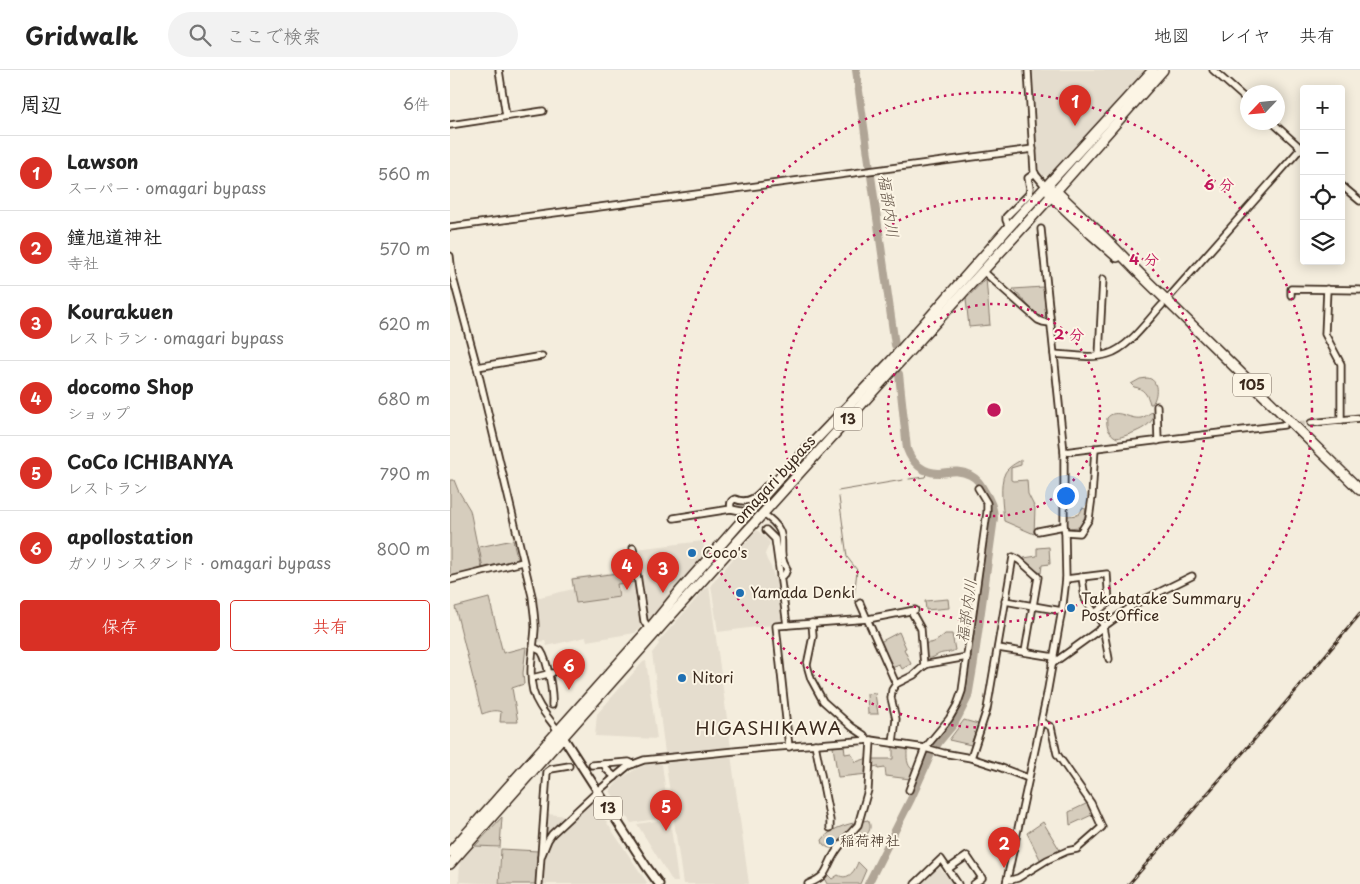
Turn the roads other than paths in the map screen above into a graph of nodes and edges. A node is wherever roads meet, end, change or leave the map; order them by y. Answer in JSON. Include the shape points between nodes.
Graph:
{"nodes":[{"id":1,"x":499,"y":70,"type":"edge"},
{"id":2,"x":1028,"y":70,"type":"edge"},
{"id":3,"x":1153,"y":70,"type":"edge"},
{"id":4,"x":1163,"y":70,"type":"edge"},
{"id":5,"x":1213,"y":70,"type":"edge"},
{"id":6,"x":1240,"y":94,"type":"edge"},
{"id":7,"x":543,"y":111,"type":"dead end"},
{"id":8,"x":506,"y":116,"type":"junction"},
{"id":9,"x":450,"y":125,"type":"edge"},
{"id":10,"x":1281,"y":130,"type":"edge"},
{"id":11,"x":1300,"y":148,"type":"edge"},
{"id":12,"x":1033,"y":149,"type":"junction"},
{"id":13,"x":1300,"y":152,"type":"edge"},
{"id":14,"x":1035,"y":173,"type":"junction"},
{"id":15,"x":1046,"y":187,"type":"junction"},
{"id":16,"x":1345,"y":188,"type":"edge"},
{"id":17,"x":1054,"y":193,"type":"junction"},
{"id":18,"x":1360,"y":201,"type":"edge"},
{"id":19,"x":450,"y":227,"type":"edge"},
{"id":20,"x":1009,"y":227,"type":"junction"},
{"id":21,"x":1041,"y":229,"type":"dead end"},
{"id":22,"x":450,"y":256,"type":"edge"},
{"id":23,"x":451,"y":266,"type":"edge"},
{"id":24,"x":983,"y":271,"type":"junction"},
{"id":25,"x":1103,"y":279,"type":"dead end"},
{"id":26,"x":1327,"y":290,"type":"junction"},
{"id":27,"x":1360,"y":290,"type":"edge"},
{"id":28,"x":1170,"y":295,"type":"dead end"},
{"id":29,"x":1291,"y":295,"type":"dead end"},
{"id":30,"x":1162,"y":306,"type":"dead end"},
{"id":31,"x":1050,"y":323,"type":"junction"},
{"id":32,"x":1054,"y":354,"type":"junction"},
{"id":33,"x":1099,"y":355,"type":"junction"},
{"id":34,"x":542,"y":356,"type":"dead end"},
{"id":35,"x":477,"y":367,"type":"junction"},
{"id":36,"x":1157,"y":406,"type":"dead end"},
{"id":37,"x":1360,"y":418,"type":"edge"},
{"id":38,"x":1341,"y":420,"type":"junction"},
{"id":39,"x":1311,"y":423,"type":"tunnel mouth"},
{"id":40,"x":1284,"y":425,"type":"tunnel mouth"},
{"id":41,"x":1158,"y":440,"type":"junction"},
{"id":42,"x":1095,"y":448,"type":"junction"},
{"id":43,"x":1064,"y":452,"type":"junction"},
{"id":44,"x":978,"y":488,"type":"dead end"},
{"id":45,"x":1360,"y":490,"type":"edge"},
{"id":46,"x":768,"y":492,"type":"junction"},
{"id":47,"x":731,"y":509,"type":"junction"},
{"id":48,"x":746,"y":512,"type":"dead end"},
{"id":49,"x":763,"y":514,"type":"junction"},
{"id":50,"x":674,"y":518,"type":"dead end"},
{"id":51,"x":1065,"y":529,"type":"junction"},
{"id":52,"x":766,"y":530,"type":"dead end"},
{"id":53,"x":1038,"y":531,"type":"dead end"},
{"id":54,"x":634,"y":548,"type":"dead end"},
{"id":55,"x":523,"y":562,"type":"junction"},
{"id":56,"x":1192,"y":576,"type":"dead end"},
{"id":57,"x":780,"y":577,"type":"junction"},
{"id":58,"x":1082,"y":578,"type":"junction"},
{"id":59,"x":1066,"y":579,"type":"junction"},
{"id":60,"x":450,"y":580,"type":"edge"},
{"id":61,"x":1006,"y":602,"type":"junction"},
{"id":62,"x":860,"y":603,"type":"dead end"},
{"id":63,"x":1033,"y":606,"type":"junction"},
{"id":64,"x":1062,"y":611,"type":"junction"},
{"id":65,"x":1094,"y":613,"type":"junction"},
{"id":66,"x":867,"y":619,"type":"junction"},
{"id":67,"x":812,"y":623,"type":"junction"},
{"id":68,"x":787,"y":624,"type":"junction"},
{"id":69,"x":1104,"y":627,"type":"junction"},
{"id":70,"x":650,"y":629,"type":"junction"},
{"id":71,"x":533,"y":648,"type":"junction"},
{"id":72,"x":998,"y":648,"type":"junction"},
{"id":73,"x":1025,"y":652,"type":"junction"},
{"id":74,"x":967,"y":657,"type":"junction"},
{"id":75,"x":1054,"y":657,"type":"junction"},
{"id":76,"x":1109,"y":659,"type":"dead end"},
{"id":77,"x":1052,"y":664,"type":"junction"},
{"id":78,"x":924,"y":666,"type":"junction"},
{"id":79,"x":550,"y":674,"type":"junction"},
{"id":80,"x":532,"y":678,"type":"junction"},
{"id":81,"x":896,"y":684,"type":"junction"},
{"id":82,"x":552,"y":706,"type":"dead end"},
{"id":83,"x":1041,"y":722,"type":"junction"},
{"id":84,"x":561,"y":734,"type":"junction"},
{"id":85,"x":869,"y":740,"type":"junction"},
{"id":86,"x":893,"y":742,"type":"junction"},
{"id":87,"x":815,"y":744,"type":"junction"},
{"id":88,"x":789,"y":746,"type":"junction"},
{"id":89,"x":927,"y":749,"type":"junction"},
{"id":90,"x":971,"y":758,"type":"junction"},
{"id":91,"x":604,"y":764,"type":"junction"},
{"id":92,"x":633,"y":764,"type":"junction"},
{"id":93,"x":592,"y":765,"type":"dead end"},
{"id":94,"x":569,"y":766,"type":"dead end"},
{"id":95,"x":614,"y":777,"type":"junction"},
{"id":96,"x":1028,"y":778,"type":"junction"},
{"id":97,"x":909,"y":790,"type":"dead end"},
{"id":98,"x":598,"y":791,"type":"junction"},
{"id":99,"x":830,"y":828,"type":"dead end"},
{"id":100,"x":450,"y":852,"type":"edge"},
{"id":101,"x":541,"y":857,"type":"junction"},
{"id":102,"x":450,"y":864,"type":"edge"},
{"id":103,"x":948,"y":870,"type":"junction"},
{"id":104,"x":820,"y":882,"type":"edge"},
{"id":105,"x":1007,"y":882,"type":"edge"},
{"id":106,"x":539,"y":884,"type":"edge"},
{"id":107,"x":659,"y":884,"type":"edge"},
{"id":108,"x":808,"y":884,"type":"edge"},
{"id":109,"x":915,"y":884,"type":"edge"},
{"id":110,"x":958,"y":884,"type":"edge"},
{"id":111,"x":974,"y":884,"type":"edge"}],
"edges":[{"from":1,"to":8,"type":"street"},
{"from":2,"to":12,"type":"street"},
{"from":3,"to":15,"type":"highway","name":"omagari bypass","number":"13"},
{"from":4,"to":17,"type":"highway","name":"omagari bypass","number":"13"},
{"from":5,"to":6,"type":"street"},
{"from":7,"to":8,"type":"street"},
{"from":8,"to":9,"type":"street"},
{"from":10,"to":11,"type":"street"},
{"from":12,"to":14,"type":"street"},
{"from":12,"to":19,"type":"street"},
{"from":13,"to":28,"type":"street"},
{"from":14,"to":15,"type":"street"},
{"from":14,"to":20,"type":"street","via":[[1028,178],[1029,194],[1006,217]]},
{"from":15,"to":17,"type":"highway"},
{"from":15,"to":20,"type":"highway","name":"omagari bypass","number":"13"},
{"from":16,"to":18,"type":"street"},
{"from":17,"to":24,"type":"highway","name":"omagari bypass","number":"13"},
{"from":17,"to":45,"type":"highway","number":"105","via":[[1090,234],[1145,280]]},
{"from":20,"to":46,"type":"highway","name":"omagari bypass","number":"13"},
{"from":21,"to":31,"type":"street"},
{"from":22,"to":23,"type":"street"},
{"from":23,"to":35,"type":"street"},
{"from":24,"to":31,"type":"street","via":[[1038,320]]},
{"from":24,"to":49,"type":"highway","name":"omagari bypass","number":"13"},
{"from":25,"to":33,"type":"street"},
{"from":26,"to":27,"type":"street"},
{"from":26,"to":29,"type":"street","via":[[1291,289]]},
{"from":26,"to":38,"type":"street","via":[[1325,334],[1340,364]]},
{"from":30,"to":33,"type":"street","via":[[1128,343],[1109,354]]},
{"from":31,"to":32,"type":"street"},
{"from":32,"to":33,"type":"street"},
{"from":32,"to":43,"type":"street"},
{"from":34,"to":35,"type":"street"},
{"from":35,"to":55,"type":"street"},
{"from":36,"to":41,"type":"street"},
{"from":37,"to":38,"type":"street"},
{"from":38,"to":39,"type":"street"},
{"from":40,"to":41,"type":"street"},
{"from":41,"to":42,"type":"street"},
{"from":42,"to":43,"type":"street"},
{"from":42,"to":51,"type":"street","via":[[1089,519],[1080,533]]},
{"from":43,"to":51,"type":"street"},
{"from":44,"to":74,"type":"street","via":[[987,503],[987,512]]},
{"from":46,"to":47,"type":"street","via":[[766,486],[753,499],[732,500]]},
{"from":46,"to":70,"type":"highway","name":"omagari bypass","number":"13"},
{"from":47,"to":48,"type":"street"},
{"from":47,"to":50,"type":"street"},
{"from":49,"to":57,"type":"street","via":[[781,534],[786,569]]},
{"from":49,"to":84,"type":"highway","name":"omagari bypass","number":"13"},
{"from":51,"to":53,"type":"street"},
{"from":51,"to":59,"type":"street"},
{"from":52,"to":57,"type":"street","via":[[775,539]]},
{"from":54,"to":70,"type":"street","via":[[644,622]]},
{"from":55,"to":60,"type":"street"},
{"from":55,"to":71,"type":"street","via":[[534,612]]},
{"from":56,"to":69,"type":"street","via":[[1135,604]]},
{"from":57,"to":68,"type":"street"},
{"from":58,"to":59,"type":"street"},
{"from":58,"to":65,"type":"street","via":[[1085,599]]},
{"from":58,"to":65,"type":"street","via":[[1106,574],[1109,602]]},
{"from":59,"to":64,"type":"street"},
{"from":61,"to":63,"type":"street"},
{"from":61,"to":63,"type":"street","via":[[1013,558],[1038,577]]},
{"from":61,"to":72,"type":"street"},
{"from":62,"to":66,"type":"street"},
{"from":63,"to":64,"type":"street"},
{"from":63,"to":73,"type":"street"},
{"from":64,"to":75,"type":"street"},
{"from":65,"to":69,"type":"street"},
{"from":66,"to":67,"type":"street"},
{"from":66,"to":78,"type":"street","via":[[913,611],[921,629]]},
{"from":66,"to":81,"type":"street"},
{"from":67,"to":68,"type":"street"},
{"from":67,"to":85,"type":"street","via":[[813,636],[807,665],[813,684],[823,701]]},
{"from":68,"to":88,"type":"street","via":[[776,626]]},
{"from":69,"to":76,"type":"street"},
{"from":69,"to":77,"type":"street"},
{"from":70,"to":84,"type":"highway","name":"omagari bypass","number":"13"},
{"from":71,"to":79,"type":"street","via":[[543,654]]},
{"from":71,"to":80,"type":"street"},
{"from":72,"to":73,"type":"street"},
{"from":72,"to":90,"type":"street","via":[[987,709]]},
{"from":73,"to":75,"type":"street"},
{"from":74,"to":78,"type":"street"},
{"from":74,"to":89,"type":"street","via":[[957,705]]},
{"from":75,"to":77,"type":"street"},
{"from":77,"to":83,"type":"street"},
{"from":78,"to":81,"type":"street"},
{"from":79,"to":80,"type":"street"},
{"from":79,"to":82,"type":"street"},
{"from":80,"to":84,"type":"street","via":[[538,701]]},
{"from":81,"to":86,"type":"street","via":[[890,693],[896,719]]},
{"from":83,"to":96,"type":"street"},
{"from":83,"to":105,"type":"street","via":[[1051,727],[1057,754],[1091,803],[1102,826],[1077,849],[1047,860]]},
{"from":84,"to":98,"type":"main road","number":"13"},
{"from":84,"to":100,"type":"highway","name":"omagari bypass","number":"13"},
{"from":84,"to":102,"type":"highway","name":"omagari bypass","number":"13"},
{"from":85,"to":86,"type":"street"},
{"from":85,"to":87,"type":"street"},
{"from":85,"to":104,"type":"street","via":[[868,790],[860,820],[836,852]]},
{"from":86,"to":89,"type":"street"},
{"from":87,"to":88,"type":"street"},
{"from":87,"to":99,"type":"street"},
{"from":88,"to":92,"type":"street","via":[[644,760]]},
{"from":89,"to":90,"type":"street"},
{"from":89,"to":97,"type":"street"},
{"from":90,"to":96,"type":"street"},
{"from":91,"to":92,"type":"street"},
{"from":91,"to":93,"type":"street"},
{"from":91,"to":95,"type":"street"},
{"from":92,"to":95,"type":"street"},
{"from":94,"to":101,"type":"street","via":[[547,772]]},
{"from":95,"to":98,"type":"street"},
{"from":96,"to":105,"type":"street"},
{"from":98,"to":101,"type":"street","via":[[552,834]]},
{"from":98,"to":107,"type":"main road","number":"13"},
{"from":101,"to":106,"type":"street"},
{"from":103,"to":109,"type":"street","via":[[941,859]]},
{"from":103,"to":110,"type":"street"},
{"from":103,"to":111,"type":"street","via":[[967,856],[982,878]]},
{"from":104,"to":108,"type":"street"}]}
